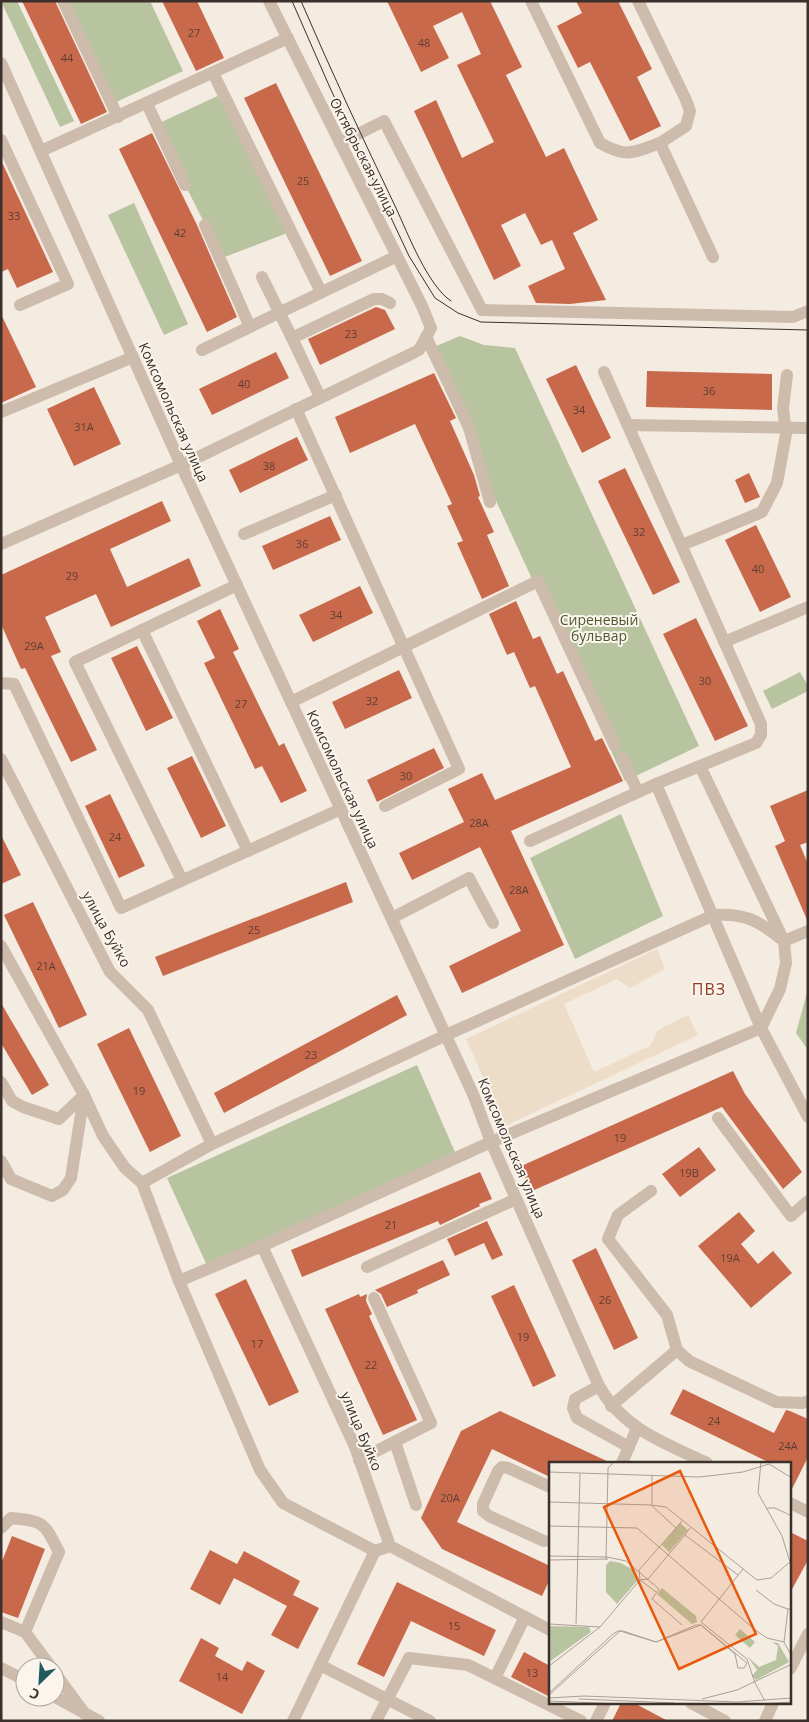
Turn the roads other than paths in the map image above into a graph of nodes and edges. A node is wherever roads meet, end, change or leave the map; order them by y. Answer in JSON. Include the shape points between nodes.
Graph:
{"nodes":[{"id":1,"x":63,"y":1,"type":"edge"},
{"id":2,"x":269,"y":1,"type":"edge"},
{"id":3,"x":531,"y":1,"type":"edge"},
{"id":4,"x":638,"y":1,"type":"edge"},
{"id":5,"x":288,"y":38,"type":"junction"},
{"id":6,"x":1,"y":62,"type":"edge"},
{"id":7,"x":213,"y":73,"type":"junction"},
{"id":8,"x":146,"y":104,"type":"junction"},
{"id":9,"x":118,"y":117,"type":"junction"},
{"id":10,"x":1,"y":140,"type":"edge"},
{"id":11,"x":340,"y":143,"type":"junction"},
{"id":12,"x":660,"y":143,"type":"junction"},
{"id":13,"x":41,"y":151,"type":"junction"},
{"id":14,"x":185,"y":185,"type":"dead end"},
{"id":15,"x":205,"y":225,"type":"dead end"},
{"id":16,"x":397,"y":256,"type":"junction"},
{"id":17,"x":713,"y":257,"type":"dead end"},
{"id":18,"x":262,"y":277,"type":"dead end"},
{"id":19,"x":321,"y":292,"type":"junction"},
{"id":20,"x":390,"y":302,"type":"dead end"},
{"id":21,"x":20,"y":305,"type":"dead end"},
{"id":22,"x":808,"y":310,"type":"edge"},
{"id":23,"x":279,"y":312,"type":"junction"},
{"id":24,"x":250,"y":327,"type":"junction"},
{"id":25,"x":428,"y":333,"type":"junction"},
{"id":26,"x":292,"y":338,"type":"junction"},
{"id":27,"x":202,"y":350,"type":"dead end"},
{"id":28,"x":133,"y":357,"type":"junction"},
{"id":29,"x":604,"y":372,"type":"dead end"},
{"id":30,"x":787,"y":375,"type":"dead end"},
{"id":31,"x":320,"y":397,"type":"junction"},
{"id":32,"x":296,"y":409,"type":"junction"},
{"id":33,"x":1,"y":412,"type":"edge"},
{"id":34,"x":628,"y":425,"type":"junction"},
{"id":35,"x":785,"y":428,"type":"junction"},
{"id":36,"x":808,"y":428,"type":"edge"},
{"id":37,"x":181,"y":465,"type":"junction"},
{"id":38,"x":336,"y":495,"type":"junction"},
{"id":39,"x":490,"y":502,"type":"dead end"},
{"id":40,"x":244,"y":534,"type":"dead end"},
{"id":41,"x":1,"y":544,"type":"edge"},
{"id":42,"x":682,"y":545,"type":"junction"},
{"id":43,"x":237,"y":585,"type":"junction"},
{"id":44,"x":808,"y":607,"type":"edge"},
{"id":45,"x":142,"y":630,"type":"junction"},
{"id":46,"x":724,"y":642,"type":"junction"},
{"id":47,"x":405,"y":647,"type":"junction"},
{"id":48,"x":1,"y":683,"type":"edge"},
{"id":49,"x":291,"y":702,"type":"junction"},
{"id":50,"x":615,"y":746,"type":"dead end"},
{"id":51,"x":622,"y":758,"type":"dead end"},
{"id":52,"x":1,"y":759,"type":"edge"},
{"id":53,"x":700,"y":766,"type":"junction"},
{"id":54,"x":656,"y":784,"type":"junction"},
{"id":55,"x":638,"y":792,"type":"junction"},
{"id":56,"x":385,"y":806,"type":"dead end"},
{"id":57,"x":341,"y":809,"type":"junction"},
{"id":58,"x":530,"y":841,"type":"dead end"},
{"id":59,"x":248,"y":851,"type":"junction"},
{"id":60,"x":182,"y":880,"type":"junction"},
{"id":61,"x":714,"y":915,"type":"junction"},
{"id":62,"x":392,"y":918,"type":"junction"},
{"id":63,"x":493,"y":923,"type":"dead end"},
{"id":64,"x":808,"y":931,"type":"edge"},
{"id":65,"x":784,"y":941,"type":"junction"},
{"id":66,"x":1,"y":946,"type":"edge"},
{"id":67,"x":761,"y":1028,"type":"junction"},
{"id":68,"x":446,"y":1035,"type":"junction"},
{"id":69,"x":1,"y":1082,"type":"edge"},
{"id":70,"x":84,"y":1095,"type":"junction"},
{"id":71,"x":808,"y":1117,"type":"edge"},
{"id":72,"x":718,"y":1118,"type":"dead end"},
{"id":73,"x":491,"y":1142,"type":"junction"},
{"id":74,"x":212,"y":1144,"type":"junction"},
{"id":75,"x":1,"y":1161,"type":"edge"},
{"id":76,"x":6,"y":1180,"type":"edge"},
{"id":77,"x":142,"y":1183,"type":"junction"},
{"id":78,"x":651,"y":1191,"type":"dead end"},
{"id":79,"x":516,"y":1198,"type":"junction"},
{"id":80,"x":808,"y":1201,"type":"edge"},
{"id":81,"x":262,"y":1246,"type":"junction"},
{"id":82,"x":367,"y":1267,"type":"dead end"},
{"id":83,"x":179,"y":1282,"type":"junction"},
{"id":84,"x":374,"y":1298,"type":"dead end"},
{"id":85,"x":677,"y":1350,"type":"junction"},
{"id":86,"x":599,"y":1386,"type":"junction"},
{"id":87,"x":808,"y":1400,"type":"edge"},
{"id":88,"x":611,"y":1406,"type":"junction"},
{"id":89,"x":637,"y":1428,"type":"junction"},
{"id":90,"x":396,"y":1442,"type":"junction"},
{"id":91,"x":630,"y":1446,"type":"junction"},
{"id":92,"x":360,"y":1460,"type":"junction"},
{"id":93,"x":622,"y":1462,"type":"edge"},
{"id":94,"x":705,"y":1462,"type":"edge"},
{"id":95,"x":549,"y":1486,"type":"edge"},
{"id":96,"x":792,"y":1504,"type":"edge"},
{"id":97,"x":416,"y":1505,"type":"dead end"},
{"id":98,"x":808,"y":1512,"type":"edge"},
{"id":99,"x":1,"y":1528,"type":"edge"},
{"id":100,"x":544,"y":1542,"type":"dead end"},
{"id":101,"x":390,"y":1546,"type":"junction"},
{"id":102,"x":375,"y":1551,"type":"junction"},
{"id":103,"x":525,"y":1617,"type":"junction"},
{"id":104,"x":1,"y":1622,"type":"edge"},
{"id":105,"x":549,"y":1629,"type":"edge"},
{"id":106,"x":25,"y":1632,"type":"junction"},
{"id":107,"x":808,"y":1634,"type":"edge"},
{"id":108,"x":44,"y":1657,"type":"edge"},
{"id":109,"x":320,"y":1665,"type":"junction"},
{"id":110,"x":792,"y":1665,"type":"edge"},
{"id":111,"x":1,"y":1668,"type":"edge"},
{"id":112,"x":15,"y":1675,"type":"edge"},
{"id":113,"x":495,"y":1678,"type":"junction"},
{"id":114,"x":65,"y":1687,"type":"edge"},
{"id":115,"x":387,"y":1699,"type":"junction"},
{"id":116,"x":65,"y":1703,"type":"edge"},
{"id":117,"x":604,"y":1704,"type":"edge"},
{"id":118,"x":693,"y":1704,"type":"edge"},
{"id":119,"x":774,"y":1704,"type":"edge"},
{"id":120,"x":84,"y":1714,"type":"junction"},
{"id":121,"x":99,"y":1721,"type":"edge"},
{"id":122,"x":294,"y":1721,"type":"edge"},
{"id":123,"x":376,"y":1721,"type":"edge"},
{"id":124,"x":430,"y":1721,"type":"edge"},
{"id":125,"x":581,"y":1721,"type":"edge"},
{"id":126,"x":596,"y":1721,"type":"edge"},
{"id":127,"x":724,"y":1721,"type":"edge"},
{"id":128,"x":765,"y":1721,"type":"edge"}],
"edges":[{"from":1,"to":9,"type":"street"},
{"from":2,"to":5,"type":"street","name":"Октябрьская улица"},
{"from":3,"to":12,"type":"street","via":[[600,143],[616,151],[631,153]]},
{"from":4,"to":12,"type":"street","via":[[690,111],[686,126]]},
{"from":5,"to":7,"type":"street"},
{"from":5,"to":11,"type":"street","name":"Октябрьская улица"},
{"from":6,"to":13,"type":"street","name":"Комсомольская улица"},
{"from":7,"to":8,"type":"street"},
{"from":7,"to":19,"type":"street"},
{"from":8,"to":9,"type":"street"},
{"from":8,"to":14,"type":"street"},
{"from":9,"to":13,"type":"street"},
{"from":10,"to":21,"type":"street","via":[[68,284]]},
{"from":11,"to":16,"type":"street","name":"Октябрьская улица"},
{"from":11,"to":22,"type":"street","via":[[384,121],[482,310],[793,316]]},
{"from":12,"to":17,"type":"street"},
{"from":13,"to":28,"type":"street","name":"Комсомольская улица"},
{"from":15,"to":24,"type":"street"},
{"from":16,"to":19,"type":"street"},
{"from":16,"to":25,"type":"street","name":"Октябрьская улица","via":[[422,306]]},
{"from":18,"to":23,"type":"street"},
{"from":19,"to":23,"type":"street"},
{"from":20,"to":26,"type":"street","via":[[374,299]]},
{"from":23,"to":24,"type":"street"},
{"from":23,"to":26,"type":"street"},
{"from":24,"to":27,"type":"street"},
{"from":25,"to":31,"type":"street","via":[[419,350]]},
{"from":25,"to":39,"type":"street","name":"Октябрьская улица","via":[[468,424]]},
{"from":26,"to":31,"type":"street"},
{"from":28,"to":33,"type":"street"},
{"from":28,"to":37,"type":"street","name":"Комсомольская улица"},
{"from":29,"to":34,"type":"street"},
{"from":30,"to":35,"type":"street","via":[[783,408]]},
{"from":31,"to":32,"type":"street"},
{"from":32,"to":37,"type":"street"},
{"from":32,"to":38,"type":"street"},
{"from":34,"to":35,"type":"street"},
{"from":34,"to":42,"type":"street"},
{"from":35,"to":36,"type":"street"},
{"from":35,"to":42,"type":"street","via":[[777,483],[762,512]]},
{"from":37,"to":41,"type":"street"},
{"from":37,"to":43,"type":"street","name":"Комсомольская улица"},
{"from":38,"to":40,"type":"street"},
{"from":38,"to":47,"type":"street"},
{"from":42,"to":46,"type":"street"},
{"from":43,"to":45,"type":"street"},
{"from":43,"to":49,"type":"street","name":"Комсомольская улица"},
{"from":44,"to":46,"type":"street"},
{"from":45,"to":59,"type":"street"},
{"from":45,"to":60,"type":"street","via":[[75,662]]},
{"from":46,"to":53,"type":"street","via":[[761,724],[761,735],[756,743]]},
{"from":47,"to":49,"type":"street"},
{"from":47,"to":50,"type":"street","via":[[538,581]]},
{"from":47,"to":56,"type":"street","via":[[460,769]]},
{"from":48,"to":60,"type":"street","via":[[14,684],[121,908]]},
{"from":49,"to":57,"type":"street","name":"Комсомольская улица"},
{"from":51,"to":55,"type":"street"},
{"from":52,"to":74,"type":"street","name":"улица Буйко","via":[[110,972],[148,1010]]},
{"from":53,"to":54,"type":"street"},
{"from":53,"to":65,"type":"street"},
{"from":54,"to":55,"type":"street"},
{"from":54,"to":61,"type":"street"},
{"from":55,"to":58,"type":"street"},
{"from":57,"to":59,"type":"street"},
{"from":57,"to":62,"type":"street","name":"Комсомольская улица"},
{"from":59,"to":60,"type":"street"},
{"from":61,"to":65,"type":"street","via":[[745,917]]},
{"from":61,"to":67,"type":"street"},
{"from":61,"to":68,"type":"street"},
{"from":62,"to":63,"type":"street","via":[[469,878]]},
{"from":62,"to":68,"type":"street","name":"Комсомольская улица"},
{"from":64,"to":65,"type":"street"},
{"from":65,"to":67,"type":"street","via":[[786,963],[780,989]]},
{"from":66,"to":70,"type":"street"},
{"from":67,"to":71,"type":"street"},
{"from":67,"to":73,"type":"street"},
{"from":68,"to":73,"type":"street","name":"Комсомольская улица"},
{"from":68,"to":74,"type":"street"},
{"from":69,"to":70,"type":"street","via":[[12,1101],[59,1119]]},
{"from":70,"to":76,"type":"street","via":[[71,1178],[63,1190],[52,1196]]},
{"from":70,"to":77,"type":"street","via":[[103,1136],[125,1168]]},
{"from":72,"to":80,"type":"street","via":[[791,1216]]},
{"from":73,"to":79,"type":"street","name":"Комсомольская улица"},
{"from":73,"to":81,"type":"street"},
{"from":74,"to":77,"type":"street"},
{"from":75,"to":76,"type":"street"},
{"from":77,"to":83,"type":"street"},
{"from":78,"to":85,"type":"street","via":[[618,1215],[608,1240],[667,1315]]},
{"from":79,"to":82,"type":"street"},
{"from":79,"to":86,"type":"street","name":"Комсомольская улица"},
{"from":81,"to":83,"type":"street"},
{"from":81,"to":92,"type":"street","name":"улица Буйко"},
{"from":83,"to":102,"type":"street","via":[[260,1470],[283,1503]]},
{"from":84,"to":90,"type":"street","via":[[431,1423]]},
{"from":85,"to":87,"type":"street","via":[[689,1361],[771,1400],[787,1403]]},
{"from":85,"to":88,"type":"street"},
{"from":86,"to":88,"type":"street","name":"Комсомольская улица"},
{"from":86,"to":91,"type":"street","via":[[575,1399],[577,1418]]},
{"from":88,"to":89,"type":"street","name":"Комсомольская улица"},
{"from":89,"to":91,"type":"street"},
{"from":89,"to":94,"type":"street","name":"Комсомольская улица"},
{"from":90,"to":92,"type":"street"},
{"from":90,"to":97,"type":"street"},
{"from":91,"to":93,"type":"street"},
{"from":92,"to":101,"type":"street","name":"улица Буйко"},
{"from":95,"to":100,"type":"street","via":[[502,1467],[483,1504],[483,1511],[489,1516]]},
{"from":96,"to":98,"type":"street"},
{"from":99,"to":106,"type":"street","via":[[11,1518],[34,1520],[45,1526],[60,1552]]},
{"from":101,"to":102,"type":"street"},
{"from":101,"to":103,"type":"street"},
{"from":102,"to":109,"type":"street"},
{"from":103,"to":105,"type":"street"},
{"from":103,"to":113,"type":"street"},
{"from":104,"to":106,"type":"street"},
{"from":106,"to":108,"type":"street"},
{"from":107,"to":110,"type":"street"},
{"from":109,"to":115,"type":"street"},
{"from":109,"to":122,"type":"street"},
{"from":111,"to":112,"type":"street"},
{"from":113,"to":115,"type":"street","via":[[468,1665],[409,1658]]},
{"from":113,"to":125,"type":"street"},
{"from":114,"to":120,"type":"street"},
{"from":115,"to":123,"type":"street"},
{"from":115,"to":124,"type":"street"},
{"from":116,"to":120,"type":"street"},
{"from":117,"to":126,"type":"street"},
{"from":118,"to":127,"type":"street"},
{"from":119,"to":128,"type":"street"},
{"from":120,"to":121,"type":"street"}]}
